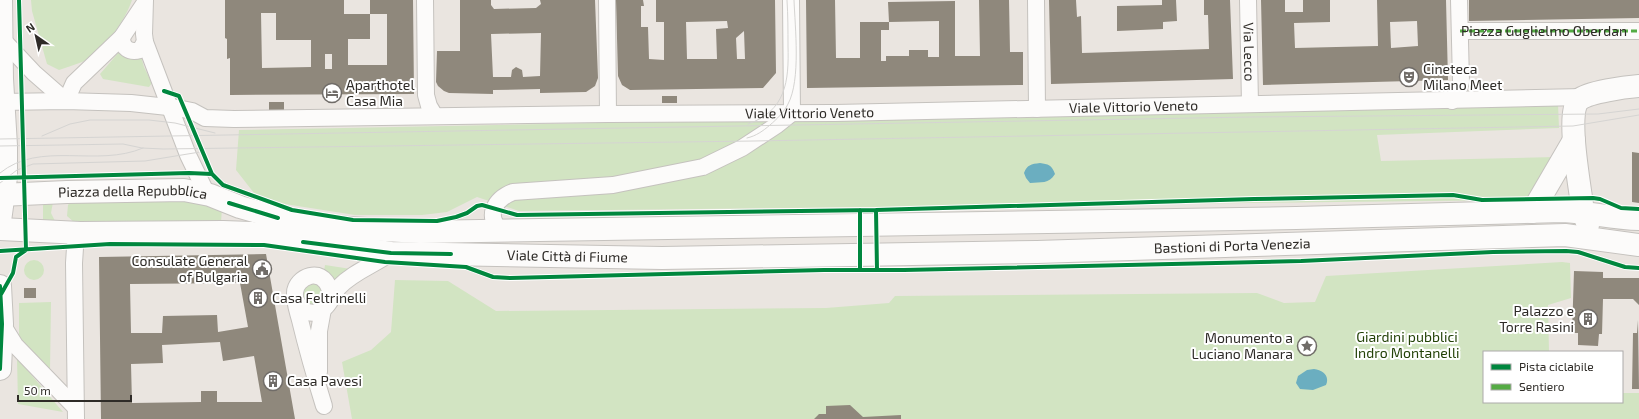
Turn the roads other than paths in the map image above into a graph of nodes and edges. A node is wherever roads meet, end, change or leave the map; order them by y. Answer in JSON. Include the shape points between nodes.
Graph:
{"nodes":[{"id":1,"x":1,"y":0,"type":"edge"},
{"id":2,"x":425,"y":0,"type":"edge"},
{"id":3,"x":607,"y":0,"type":"edge"},
{"id":4,"x":791,"y":0,"type":"edge"},
{"id":5,"x":1036,"y":0,"type":"edge"},
{"id":6,"x":1248,"y":0,"type":"edge"},
{"id":7,"x":1459,"y":0,"type":"edge"},
{"id":8,"x":145,"y":2,"type":"edge"},
{"id":9,"x":1460,"y":31,"type":"junction"},
{"id":10,"x":1639,"y":31,"type":"edge"},
{"id":11,"x":124,"y":33,"type":"junction"},
{"id":12,"x":1,"y":38,"type":"edge"},
{"id":13,"x":145,"y":38,"type":"junction"},
{"id":14,"x":1639,"y":86,"type":"edge"},
{"id":15,"x":1583,"y":97,"type":"junction"},
{"id":16,"x":66,"y":101,"type":"junction"},
{"id":17,"x":1452,"y":101,"type":"junction"},
{"id":18,"x":1,"y":102,"type":"edge"},
{"id":19,"x":1250,"y":104,"type":"junction"},
{"id":20,"x":170,"y":106,"type":"junction"},
{"id":21,"x":1037,"y":109,"type":"junction"},
{"id":22,"x":792,"y":112,"type":"junction"},
{"id":23,"x":608,"y":114,"type":"junction"},
{"id":24,"x":435,"y":116,"type":"junction"},
{"id":25,"x":1574,"y":140,"type":"junction"},
{"id":26,"x":2,"y":195,"type":"edge"},
{"id":27,"x":210,"y":195,"type":"junction"},
{"id":28,"x":1532,"y":212,"type":"junction"},
{"id":29,"x":1583,"y":212,"type":"junction"},
{"id":30,"x":1639,"y":219,"type":"edge"},
{"id":31,"x":0,"y":221,"type":"edge"},
{"id":32,"x":869,"y":226,"type":"joint"},
{"id":33,"x":273,"y":227,"type":"junction"},
{"id":34,"x":0,"y":229,"type":"edge"},
{"id":35,"x":502,"y":231,"type":"junction"},
{"id":36,"x":76,"y":233,"type":"junction"},
{"id":37,"x":1596,"y":238,"type":"junction"},
{"id":38,"x":1639,"y":245,"type":"edge"},
{"id":39,"x":390,"y":253,"type":"junction"},
{"id":40,"x":869,"y":254,"type":"joint"},
{"id":41,"x":0,"y":286,"type":"edge"},
{"id":42,"x":295,"y":299,"type":"junction"},
{"id":43,"x":327,"y":304,"type":"junction"},
{"id":44,"x":2,"y":324,"type":"junction"},
{"id":45,"x":0,"y":369,"type":"edge"},
{"id":46,"x":324,"y":412,"type":"edge"},
{"id":47,"x":76,"y":413,"type":"edge"}],
"edges":[{"from":1,"to":12,"type":"main road"},
{"from":2,"to":24,"type":"street","via":[[426,95]]},
{"from":3,"to":23,"type":"street"},
{"from":4,"to":22,"type":"street"},
{"from":5,"to":21,"type":"street"},
{"from":6,"to":19,"type":"street","name":"Via Lecco"},
{"from":7,"to":9,"type":"street"},
{"from":8,"to":11,"type":"street","name":"Piazza della Repubblica"},
{"from":8,"to":13,"type":"street","name":"Piazza della Repubblica"},
{"from":9,"to":10,"type":"street","name":"Piazza Guglielmo Oberdan"},
{"from":9,"to":17,"type":"street","name":"Piazza Guglielmo Oberdan","via":[[1461,82]]},
{"from":11,"to":13,"type":"street","via":[[138,28]]},
{"from":11,"to":13,"type":"street","via":[[123,45],[132,52],[143,48]]},
{"from":11,"to":16,"type":"street","name":"Piazza della Repubblica","via":[[74,83]]},
{"from":12,"to":16,"type":"street","via":[[34,73]]},
{"from":12,"to":18,"type":"main road"},
{"from":13,"to":20,"type":"street","name":"Piazza della Repubblica"},
{"from":14,"to":15,"type":"main road"},
{"from":15,"to":17,"type":"street"},
{"from":15,"to":25,"type":"main road","via":[[1577,101],[1574,109]]},
{"from":16,"to":18,"type":"street"},
{"from":16,"to":20,"type":"street"},
{"from":17,"to":19,"type":"street","name":"Viale Vittorio Veneto"},
{"from":18,"to":26,"type":"main road","via":[[6,146]]},
{"from":19,"to":21,"type":"street","name":"Viale Vittorio Veneto"},
{"from":20,"to":24,"type":"street","name":"Viale Vittorio Veneto","via":[[192,111],[205,118]]},
{"from":20,"to":27,"type":"street","name":"Piazza della Repubblica","via":[[196,174]]},
{"from":21,"to":22,"type":"street","name":"Viale Vittorio Veneto"},
{"from":22,"to":23,"type":"street","name":"Viale Vittorio Veneto"},
{"from":22,"to":35,"type":"street","name":"Viale Città di Fiume","via":[[742,148],[703,167],[612,185],[513,192],[503,196],[494,208],[494,222]]},
{"from":23,"to":24,"type":"street","name":"Viale Vittorio Veneto"},
{"from":25,"to":28,"type":"main road"},
{"from":25,"to":29,"type":"main road"},
{"from":26,"to":27,"type":"main road","name":"Piazza della Repubblica","via":[[170,189]]},
{"from":26,"to":31,"type":"main road"},
{"from":27,"to":33,"type":"main road","via":[[240,207]]},
{"from":28,"to":29,"type":"main road","name":"Bastioni di Porta Venezia"},
{"from":28,"to":32,"type":"main road","name":"Bastioni di Porta Venezia"},
{"from":29,"to":30,"type":"main road","via":[[1619,219]]},
{"from":29,"to":37,"type":"main road"},
{"from":32,"to":35,"type":"main road","name":"Viale Città di Fiume"},
{"from":33,"to":35,"type":"main road","name":"Viale Città di Fiume","via":[[420,232]]},
{"from":33,"to":36,"type":"main road","via":[[251,233]]},
{"from":33,"to":39,"type":"main road","name":"Viale Città di Fiume"},
{"from":34,"to":36,"type":"main road"},
{"from":36,"to":47,"type":"street"},
{"from":37,"to":38,"type":"main road"},
{"from":37,"to":40,"type":"main road","name":"Bastioni di Porta Venezia","via":[[1564,235],[1061,251]]},
{"from":39,"to":40,"type":"main road","name":"Viale Città di Fiume","via":[[662,258]]},
{"from":39,"to":43,"type":"street","via":[[340,286]]},
{"from":41,"to":44,"type":"main road"},
{"from":42,"to":43,"type":"street","via":[[306,311],[312,312]]},
{"from":42,"to":43,"type":"street","via":[[296,287],[301,280],[311,276],[322,278],[330,288]]},
{"from":42,"to":46,"type":"street"},
{"from":43,"to":46,"type":"street","via":[[319,331],[318,347]]},
{"from":44,"to":45,"type":"main road"},
{"from":44,"to":47,"type":"street","via":[[15,345]]}]}
